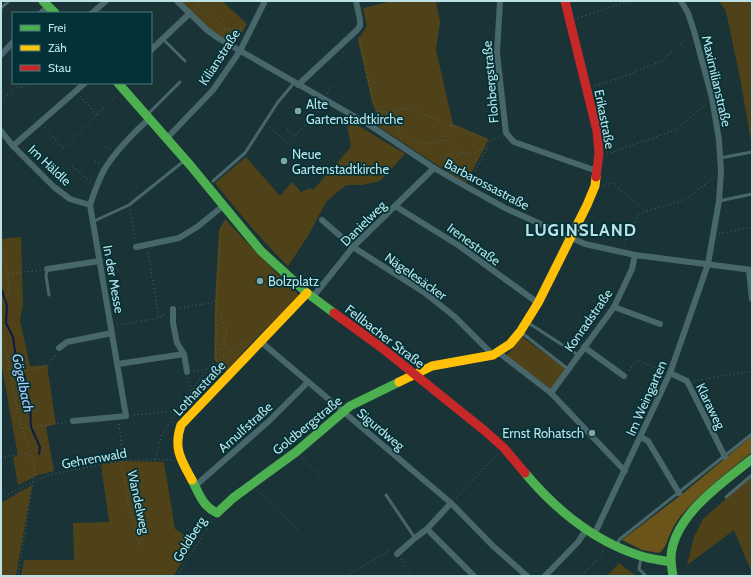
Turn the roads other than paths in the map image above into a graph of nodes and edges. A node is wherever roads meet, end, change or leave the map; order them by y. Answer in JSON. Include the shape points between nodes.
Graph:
{"nodes":[{"id":1,"x":8,"y":1,"type":"edge"},
{"id":2,"x":106,"y":1,"type":"edge"},
{"id":3,"x":177,"y":1,"type":"edge"},
{"id":4,"x":265,"y":1,"type":"edge"},
{"id":5,"x":356,"y":1,"type":"edge"},
{"id":6,"x":500,"y":1,"type":"edge"},
{"id":7,"x":565,"y":1,"type":"edge"},
{"id":8,"x":681,"y":1,"type":"edge"},
{"id":9,"x":47,"y":3,"type":"edge"},
{"id":10,"x":1,"y":8,"type":"edge"},
{"id":11,"x":42,"y":12,"type":"edge"},
{"id":12,"x":54,"y":12,"type":"edge"},
{"id":13,"x":93,"y":12,"type":"edge"},
{"id":14,"x":190,"y":13,"type":"junction"},
{"id":15,"x":163,"y":39,"type":"junction"},
{"id":16,"x":12,"y":43,"type":"edge"},
{"id":17,"x":152,"y":49,"type":"edge"},
{"id":18,"x":240,"y":51,"type":"junction"},
{"id":19,"x":1,"y":55,"type":"edge"},
{"id":20,"x":184,"y":62,"type":"dead end"},
{"id":21,"x":180,"y":82,"type":"dead end"},
{"id":22,"x":84,"y":84,"type":"edge"},
{"id":23,"x":296,"y":84,"type":"junction"},
{"id":24,"x":121,"y":86,"type":"edge"},
{"id":25,"x":148,"y":116,"type":"junction"},
{"id":26,"x":1,"y":131,"type":"edge"},
{"id":27,"x":167,"y":138,"type":"junction"},
{"id":28,"x":13,"y":146,"type":"junction"},
{"id":29,"x":752,"y":152,"type":"edge"},
{"id":30,"x":720,"y":158,"type":"junction"},
{"id":31,"x":186,"y":160,"type":"junction"},
{"id":32,"x":434,"y":168,"type":"junction"},
{"id":33,"x":597,"y":171,"type":"junction"},
{"id":34,"x":213,"y":181,"type":"dead end"},
{"id":35,"x":752,"y":194,"type":"edge"},
{"id":36,"x":719,"y":201,"type":"junction"},
{"id":37,"x":90,"y":205,"type":"junction"},
{"id":38,"x":223,"y":206,"type":"junction"},
{"id":39,"x":395,"y":206,"type":"junction"},
{"id":40,"x":322,"y":220,"type":"dead end"},
{"id":41,"x":92,"y":222,"type":"junction"},
{"id":42,"x":570,"y":237,"type":"junction"},
{"id":43,"x":136,"y":247,"type":"road end"},
{"id":44,"x":353,"y":247,"type":"junction"},
{"id":45,"x":635,"y":255,"type":"junction"},
{"id":46,"x":100,"y":261,"type":"junction"},
{"id":47,"x":708,"y":264,"type":"junction"},
{"id":48,"x":47,"y":269,"type":"joint"},
{"id":49,"x":750,"y":271,"type":"edge"},
{"id":50,"x":49,"y":295,"type":"dead end"},
{"id":51,"x":309,"y":296,"type":"junction"},
{"id":52,"x":752,"y":299,"type":"edge"},
{"id":53,"x":538,"y":304,"type":"junction"},
{"id":54,"x":614,"y":307,"type":"junction"},
{"id":55,"x":173,"y":309,"type":"road end"},
{"id":56,"x":528,"y":322,"type":"junction"},
{"id":57,"x":660,"y":324,"type":"dead end"},
{"id":58,"x":520,"y":332,"type":"junction"},
{"id":59,"x":112,"y":333,"type":"junction"},
{"id":60,"x":260,"y":341,"type":"junction"},
{"id":61,"x":584,"y":347,"type":"junction"},
{"id":62,"x":59,"y":348,"type":"road end"},
{"id":63,"x":184,"y":354,"type":"junction"},
{"id":64,"x":496,"y":354,"type":"junction"},
{"id":65,"x":578,"y":355,"type":"junction"},
{"id":66,"x":118,"y":364,"type":"junction"},
{"id":67,"x":568,"y":369,"type":"junction"},
{"id":68,"x":187,"y":372,"type":"road end"},
{"id":69,"x":416,"y":374,"type":"junction"},
{"id":70,"x":670,"y":374,"type":"junction"},
{"id":71,"x":624,"y":376,"type":"road end"},
{"id":72,"x":308,"y":382,"type":"junction"},
{"id":73,"x":551,"y":393,"type":"junction"},
{"id":74,"x":343,"y":411,"type":"junction"},
{"id":75,"x":73,"y":421,"type":"road end"},
{"id":76,"x":752,"y":434,"type":"edge"},
{"id":77,"x":641,"y":437,"type":"junction"},
{"id":78,"x":724,"y":457,"type":"junction"},
{"id":79,"x":752,"y":459,"type":"edge"},
{"id":80,"x":625,"y":472,"type":"junction"},
{"id":81,"x":752,"y":475,"type":"edge"},
{"id":82,"x":195,"y":486,"type":"junction"},
{"id":83,"x":679,"y":493,"type":"junction"},
{"id":84,"x":386,"y":495,"type":"dead end"},
{"id":85,"x":726,"y":496,"type":"dead end"},
{"id":86,"x":451,"y":503,"type":"junction"},
{"id":87,"x":217,"y":513,"type":"joint"},
{"id":88,"x":427,"y":529,"type":"junction"},
{"id":89,"x":586,"y":530,"type":"junction"},
{"id":90,"x":594,"y":536,"type":"junction"},
{"id":91,"x":415,"y":538,"type":"junction"},
{"id":92,"x":612,"y":544,"type":"junction"},
{"id":93,"x":397,"y":554,"type":"road end"},
{"id":94,"x":641,"y":556,"type":"junction"},
{"id":95,"x":671,"y":562,"type":"junction"},
{"id":96,"x":474,"y":576,"type":"edge"},
{"id":97,"x":527,"y":576,"type":"edge"},
{"id":98,"x":545,"y":576,"type":"edge"},
{"id":99,"x":646,"y":576,"type":"edge"},
{"id":100,"x":673,"y":576,"type":"edge"}],
"edges":[{"from":1,"to":10,"type":"lane"},
{"from":2,"to":13,"type":"street"},
{"from":3,"to":14,"type":"street","name":"Barbarossastraße"},
{"from":4,"to":18,"type":"street","name":"Kilianstraße"},
{"from":5,"to":23,"type":"street","via":[[360,26]]},
{"from":6,"to":33,"type":"street","name":"Flohbergstraße","via":[[497,53],[506,133],[514,142]]},
{"from":7,"to":33,"type":"street","name":"Erikastraße","via":[[597,131],[600,154]]},
{"from":8,"to":30,"type":"street","name":"Maximilianstraße","via":[[694,31],[712,98]]},
{"from":9,"to":11,"type":"street"},
{"from":9,"to":12,"type":"street"},
{"from":14,"to":15,"type":"street"},
{"from":14,"to":18,"type":"street","name":"Barbarossastraße","via":[[207,30]]},
{"from":15,"to":17,"type":"street"},
{"from":15,"to":20,"type":"lane"},
{"from":16,"to":19,"type":"street"},
{"from":18,"to":23,"type":"street","name":"Barbarossastraße"},
{"from":18,"to":27,"type":"street","name":"Kilianstraße","via":[[213,90]]},
{"from":21,"to":25,"type":"lane"},
{"from":22,"to":28,"type":"street"},
{"from":23,"to":32,"type":"street","name":"Barbarossastraße","via":[[371,126]]},
{"from":23,"to":34,"type":"lane","via":[[278,102],[245,153]]},
{"from":24,"to":25,"type":"street","name":"Fellbacher Straße"},
{"from":25,"to":27,"type":"street","name":"Fellbacher Straße"},
{"from":25,"to":37,"type":"street","name":"In der Messe","via":[[104,169]]},
{"from":26,"to":28,"type":"street","name":"Im Häldle"},
{"from":27,"to":31,"type":"street","name":"Fellbacher Straße"},
{"from":28,"to":37,"type":"street","name":"Im Häldle","via":[[54,187],[70,199]]},
{"from":29,"to":30,"type":"lane"},
{"from":30,"to":36,"type":"street","name":"Maximilianstraße"},
{"from":31,"to":38,"type":"street","name":"Fellbacher Straße"},
{"from":31,"to":41,"type":"lane","via":[[129,205]]},
{"from":32,"to":39,"type":"street","name":"Danielweg"},
{"from":32,"to":42,"type":"street","name":"Barbarossastraße","via":[[505,208]]},
{"from":33,"to":42,"type":"street","name":"Erikastraße","via":[[595,186]]},
{"from":35,"to":36,"type":"lane"},
{"from":36,"to":47,"type":"street","name":"Maximilianstraße"},
{"from":37,"to":41,"type":"street","name":"In der Messe"},
{"from":38,"to":43,"type":"street","via":[[179,238]]},
{"from":38,"to":51,"type":"street","name":"Fellbacher Straße","via":[[261,250]]},
{"from":39,"to":44,"type":"street","name":"Danielweg"},
{"from":39,"to":53,"type":"street","name":"Irenestraße","via":[[458,245]]},
{"from":40,"to":44,"type":"street","name":"Nägelesäcker"},
{"from":41,"to":46,"type":"street","name":"In der Messe"},
{"from":42,"to":45,"type":"street","name":"Barbarossastraße","via":[[585,244]]},
{"from":42,"to":53,"type":"street","name":"Goldbergstraße"},
{"from":44,"to":51,"type":"street","name":"Danielweg"},
{"from":44,"to":64,"type":"street","name":"Nägelesäcker","via":[[426,293]]},
{"from":45,"to":47,"type":"street","name":"Barbarossastraße"},
{"from":45,"to":54,"type":"street","name":"Konradstraße","via":[[632,269]]},
{"from":46,"to":48,"type":"street"},
{"from":46,"to":59,"type":"street","name":"In der Messe"},
{"from":47,"to":49,"type":"street","name":"Barbarossastraße"},
{"from":47,"to":70,"type":"street","name":"Im Weingarten"},
{"from":48,"to":50,"type":"lane"},
{"from":49,"to":52,"type":"street"},
{"from":51,"to":60,"type":"street","name":"Lotharstraße"},
{"from":51,"to":69,"type":"street","name":"Fellbacher Straße"},
{"from":53,"to":56,"type":"street","name":"Goldbergstraße"},
{"from":54,"to":57,"type":"street"},
{"from":54,"to":61,"type":"street","name":"Konradstraße"},
{"from":55,"to":63,"type":"street","via":[[176,343]]},
{"from":56,"to":58,"type":"street","name":"Goldbergstraße"},
{"from":56,"to":65,"type":"lane"},
{"from":58,"to":64,"type":"street","name":"Goldbergstraße","via":[[510,344]]},
{"from":58,"to":67,"type":"lane"},
{"from":59,"to":62,"type":"street","via":[[67,342]]},
{"from":59,"to":66,"type":"street","name":"In der Messe"},
{"from":60,"to":72,"type":"street","name":"Sigurdweg"},
{"from":60,"to":82,"type":"street","name":"Lotharstraße","via":[[181,425],[177,435],[177,448]]},
{"from":61,"to":65,"type":"street","name":"Konradstraße"},
{"from":61,"to":71,"type":"street"},
{"from":63,"to":66,"type":"street"},
{"from":63,"to":68,"type":"street"},
{"from":64,"to":69,"type":"street","name":"Goldbergstraße","via":[[432,366]]},
{"from":64,"to":73,"type":"street","name":"Nägelesäcker"},
{"from":65,"to":67,"type":"street","name":"Konradstraße"},
{"from":66,"to":75,"type":"street","name":"In der Messe","via":[[126,416]]},
{"from":67,"to":73,"type":"street","name":"Konradstraße"},
{"from":69,"to":74,"type":"street","name":"Goldbergstraße"},
{"from":69,"to":89,"type":"street","name":"Fellbacher Straße","via":[[485,430],[557,508]]},
{"from":70,"to":77,"type":"street","name":"Im Weingarten"},
{"from":70,"to":78,"type":"street","name":"Klaraweg","via":[[687,381]]},
{"from":72,"to":74,"type":"street","name":"Sigurdweg"},
{"from":72,"to":82,"type":"street","name":"Arnulfstraße","via":[[269,421]]},
{"from":73,"to":80,"type":"street","name":"Nägelesäcker"},
{"from":74,"to":86,"type":"street","name":"Sigurdweg"},
{"from":74,"to":87,"type":"street","name":"Goldbergstraße","via":[[296,452],[250,484]]},
{"from":76,"to":78,"type":"lane"},
{"from":77,"to":80,"type":"street","name":"Im Weingarten"},
{"from":77,"to":83,"type":"street","via":[[648,441]]},
{"from":78,"to":83,"type":"lane"},
{"from":79,"to":95,"type":"street","via":[[691,512],[676,536]]},
{"from":80,"to":90,"type":"street","name":"Im Weingarten"},
{"from":81,"to":85,"type":"lane"},
{"from":82,"to":87,"type":"street","name":"Lotharstraße","via":[[196,493],[210,510]]},
{"from":83,"to":92,"type":"lane"},
{"from":84,"to":91,"type":"lane"},
{"from":86,"to":88,"type":"street"},
{"from":86,"to":97,"type":"street","name":"Sigurdweg"},
{"from":88,"to":91,"type":"street"},
{"from":88,"to":96,"type":"street"},
{"from":89,"to":90,"type":"street","name":"Fellbacher Straße"},
{"from":89,"to":98,"type":"street","via":[[578,542]]},
{"from":90,"to":92,"type":"street","name":"Fellbacher Straße"},
{"from":91,"to":93,"type":"street"},
{"from":92,"to":94,"type":"street","name":"Fellbacher Straße"},
{"from":94,"to":95,"type":"street","name":"Fellbacher Straße"},
{"from":94,"to":99,"type":"lane","via":[[639,569]]},
{"from":95,"to":100,"type":"street"}]}
